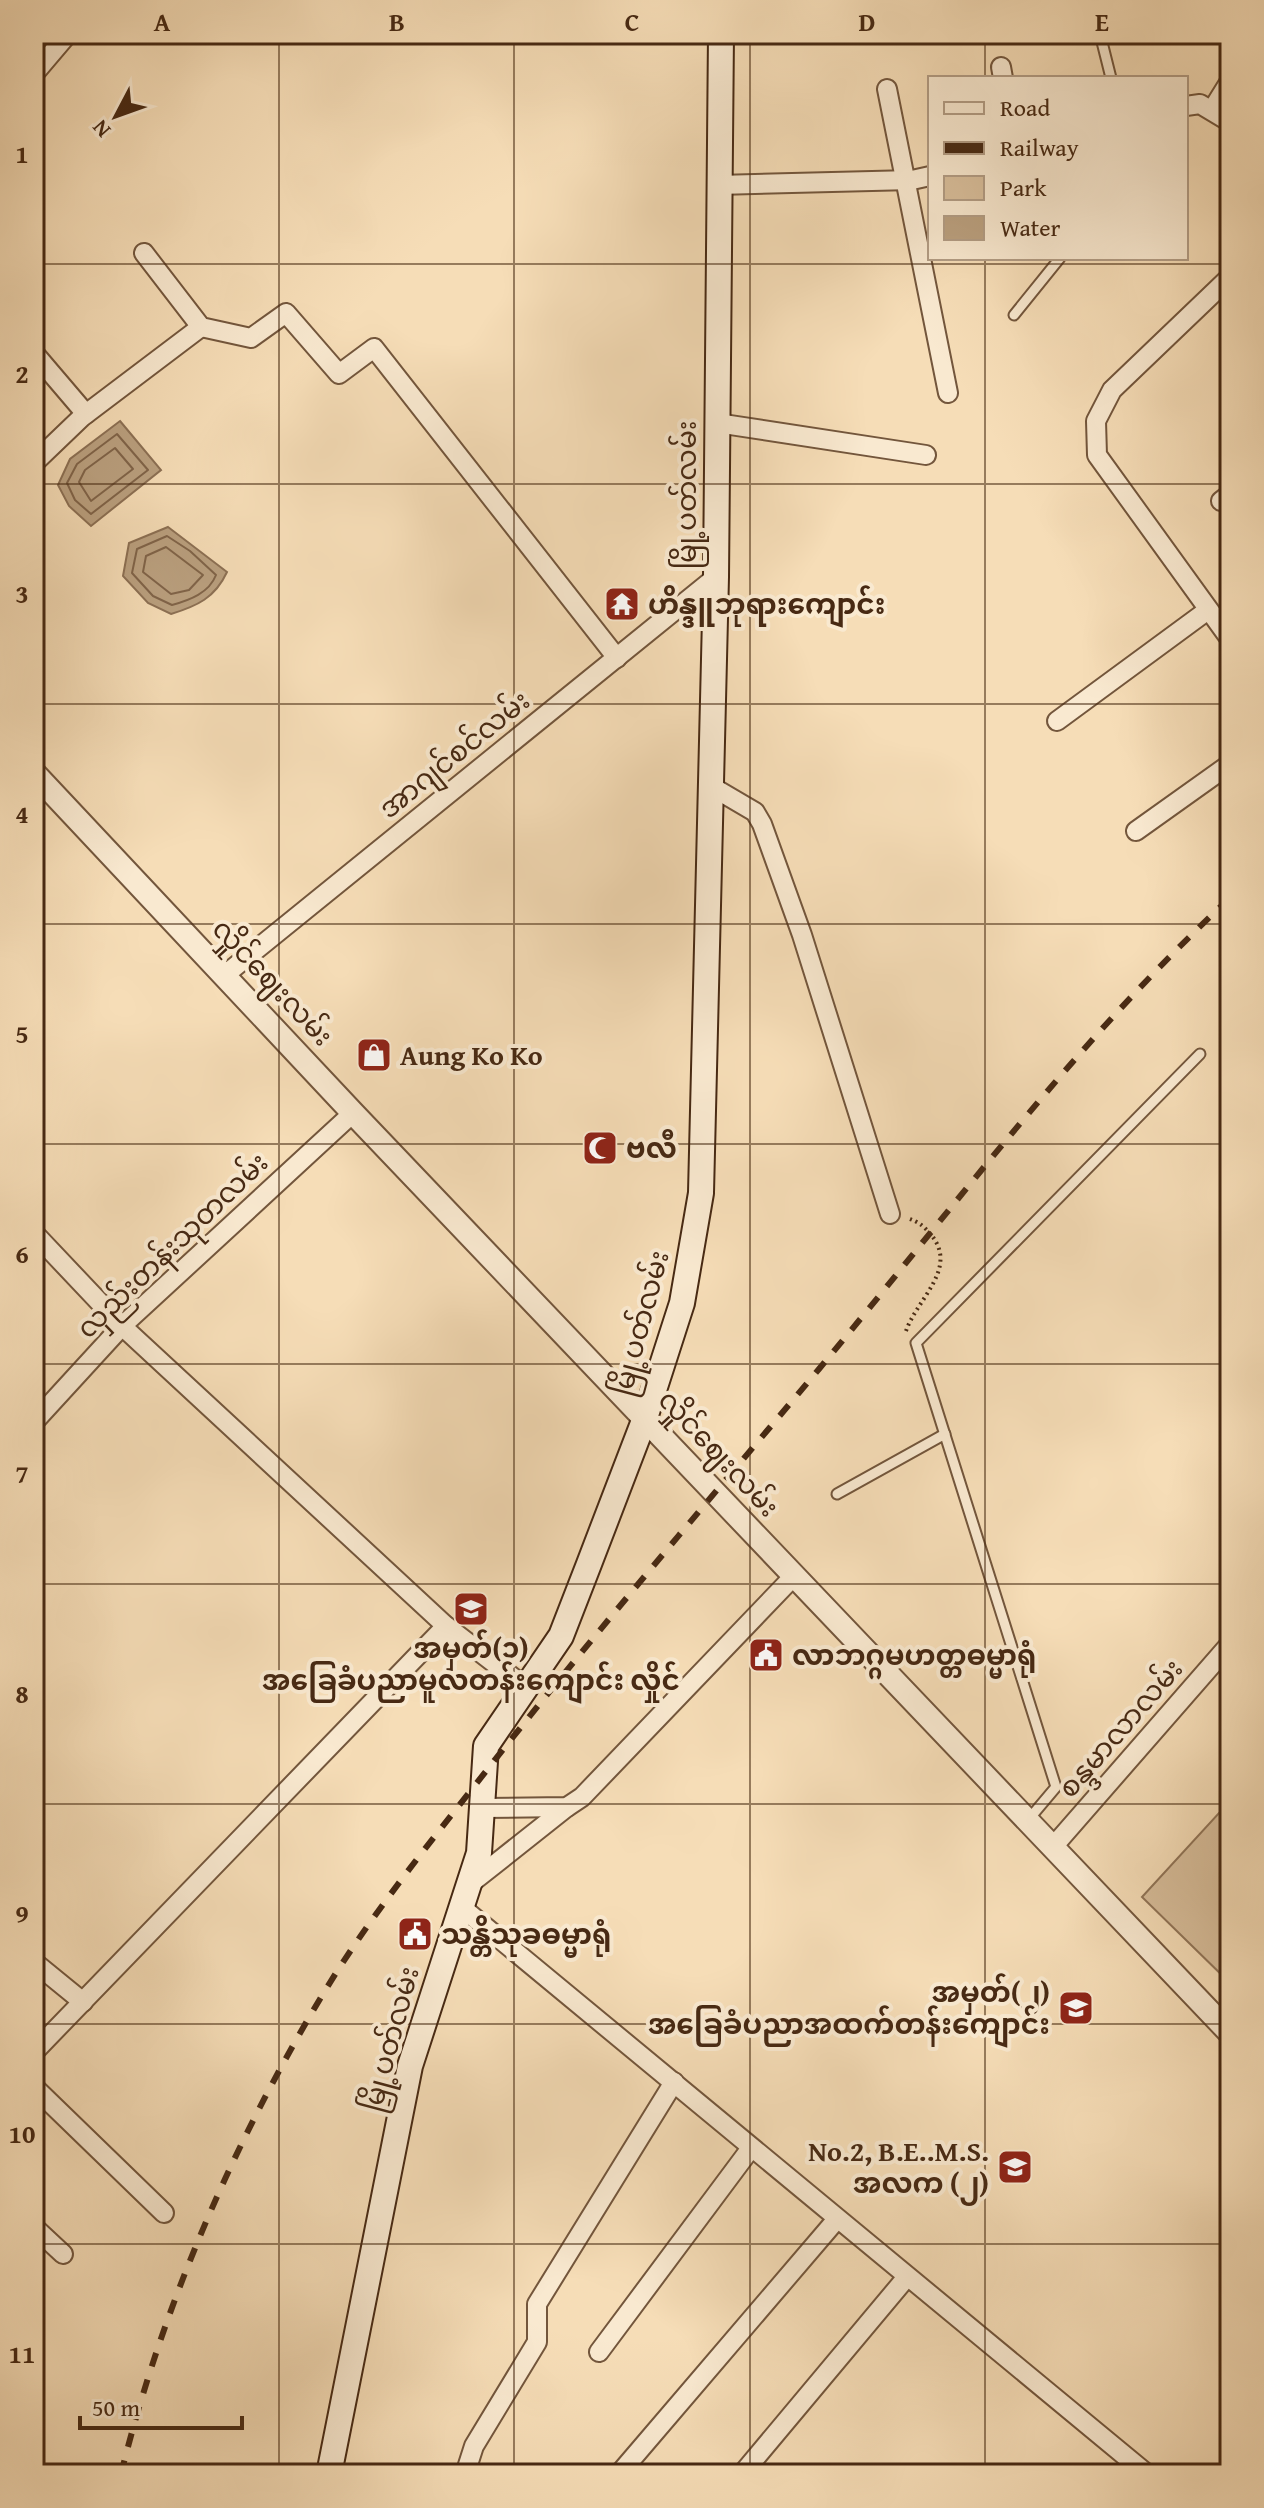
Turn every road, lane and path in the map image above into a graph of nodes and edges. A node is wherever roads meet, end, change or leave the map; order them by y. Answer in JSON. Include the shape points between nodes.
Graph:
{"nodes":[{"id":1,"x":68,"y":34,"type":"edge"},
{"id":2,"x":721,"y":34,"type":"edge"},
{"id":3,"x":1100,"y":34,"type":"edge"},
{"id":4,"x":36,"y":66,"type":"edge"},
{"id":5,"x":1110,"y":76,"type":"edge"},
{"id":6,"x":1230,"y":81,"type":"edge"},
{"id":7,"x":887,"y":89,"type":"dead end"},
{"id":8,"x":1188,"y":106,"type":"edge"},
{"id":9,"x":1212,"y":110,"type":"junction"},
{"id":10,"x":1230,"y":122,"type":"edge"},
{"id":11,"x":928,"y":176,"type":"edge"},
{"id":12,"x":903,"y":180,"type":"junction"},
{"id":13,"x":718,"y":185,"type":"junction"},
{"id":14,"x":144,"y":253,"type":"dead end"},
{"id":15,"x":1058,"y":260,"type":"edge"},
{"id":16,"x":1230,"y":277,"type":"edge"},
{"id":17,"x":1014,"y":315,"type":"dead end"},
{"id":18,"x":201,"y":327,"type":"junction"},
{"id":19,"x":37,"y":362,"type":"edge"},
{"id":20,"x":948,"y":393,"type":"dead end"},
{"id":21,"x":86,"y":414,"type":"junction"},
{"id":22,"x":717,"y":423,"type":"junction"},
{"id":23,"x":926,"y":455,"type":"dead end"},
{"id":24,"x":34,"y":463,"type":"edge"},
{"id":25,"x":716,"y":577,"type":"junction"},
{"id":26,"x":1208,"y":610,"type":"junction"},
{"id":27,"x":1230,"y":639,"type":"edge"},
{"id":28,"x":617,"y":658,"type":"junction"},
{"id":29,"x":1057,"y":721,"type":"dead end"},
{"id":30,"x":1230,"y":764,"type":"edge"},
{"id":31,"x":34,"y":773,"type":"edge"},
{"id":32,"x":709,"y":785,"type":"junction"},
{"id":33,"x":1136,"y":831,"type":"dead end"},
{"id":34,"x":226,"y":974,"type":"junction"},
{"id":35,"x":1200,"y":1054,"type":"dead end"},
{"id":36,"x":353,"y":1113,"type":"junction"},
{"id":37,"x":890,"y":1214,"type":"joint"},
{"id":38,"x":34,"y":1233,"type":"edge"},
{"id":39,"x":122,"y":1326,"type":"junction"},
{"id":40,"x":916,"y":1343,"type":"junction"},
{"id":41,"x":645,"y":1418,"type":"junction"},
{"id":42,"x":34,"y":1422,"type":"edge"},
{"id":43,"x":945,"y":1434,"type":"junction"},
{"id":44,"x":837,"y":1494,"type":"dead end"},
{"id":45,"x":794,"y":1576,"type":"junction"},
{"id":46,"x":446,"y":1626,"type":"junction"},
{"id":47,"x":1230,"y":1644,"type":"edge"},
{"id":48,"x":524,"y":1686,"type":"junction"},
{"id":49,"x":567,"y":1807,"type":"junction"},
{"id":50,"x":482,"y":1808,"type":"junction"},
{"id":51,"x":1026,"y":1821,"type":"junction"},
{"id":52,"x":1052,"y":1848,"type":"junction"},
{"id":53,"x":463,"y":1896,"type":"junction"},
{"id":54,"x":34,"y":1962,"type":"edge"},
{"id":55,"x":83,"y":2002,"type":"junction"},
{"id":56,"x":1230,"y":2033,"type":"edge"},
{"id":57,"x":34,"y":2052,"type":"edge"},
{"id":58,"x":674,"y":2082,"type":"junction"},
{"id":59,"x":34,"y":2087,"type":"edge"},
{"id":60,"x":751,"y":2148,"type":"junction"},
{"id":61,"x":164,"y":2213,"type":"dead end"},
{"id":62,"x":837,"y":2219,"type":"junction"},
{"id":63,"x":34,"y":2227,"type":"edge"},
{"id":64,"x":63,"y":2254,"type":"dead end"},
{"id":65,"x":906,"y":2278,"type":"junction"},
{"id":66,"x":599,"y":2352,"type":"dead end"},
{"id":67,"x":329,"y":2474,"type":"edge"},
{"id":68,"x":465,"y":2474,"type":"edge"},
{"id":69,"x":619,"y":2474,"type":"edge"},
{"id":70,"x":742,"y":2474,"type":"edge"},
{"id":71,"x":1147,"y":2474,"type":"edge"}],
"edges":[{"from":1,"to":4,"type":"street"},
{"from":2,"to":13,"type":"main road","name":"မြို့ပတ်လမ်း"},
{"from":3,"to":5,"type":"lane"},
{"from":6,"to":9,"type":"street"},
{"from":7,"to":12,"type":"street"},
{"from":8,"to":9,"type":"street"},
{"from":9,"to":10,"type":"street"},
{"from":11,"to":12,"type":"street"},
{"from":12,"to":13,"type":"street"},
{"from":12,"to":20,"type":"street"},
{"from":13,"to":22,"type":"main road","name":"မြို့ပတ်လမ်း"},
{"from":14,"to":18,"type":"street"},
{"from":15,"to":17,"type":"lane"},
{"from":16,"to":26,"type":"street","via":[[1112,390],[1096,421],[1097,455]]},
{"from":18,"to":21,"type":"street"},
{"from":18,"to":28,"type":"street","via":[[251,338],[286,313],[339,374],[374,348]]},
{"from":19,"to":21,"type":"street"},
{"from":21,"to":24,"type":"street"},
{"from":22,"to":23,"type":"street"},
{"from":22,"to":25,"type":"main road","name":"မြို့ပတ်လမ်း"},
{"from":25,"to":28,"type":"street","name":"အာဂျင်စင်လမ်း"},
{"from":25,"to":32,"type":"main road","name":"မြို့ပတ်လမ်း"},
{"from":26,"to":27,"type":"street"},
{"from":26,"to":29,"type":"street"},
{"from":28,"to":34,"type":"street","name":"အာဂျင်စင်လမ်း"},
{"from":30,"to":33,"type":"street"},
{"from":31,"to":34,"type":"street","name":"လှိုင်ဈေးလမ်း"},
{"from":32,"to":37,"type":"street","via":[[755,812],[762,824]]},
{"from":32,"to":41,"type":"main road","name":"မြို့ပတ်လမ်း","via":[[701,1193],[682,1303]]},
{"from":34,"to":36,"type":"street","name":"လှိုင်ဈေးလမ်း"},
{"from":35,"to":40,"type":"lane"},
{"from":36,"to":39,"type":"street","name":"လှည်းတန်းသုတလမ်း"},
{"from":36,"to":41,"type":"street","name":"လှိုင်ဈေးလမ်း"},
{"from":37,"to":40,"type":"path","via":[[919,1222],[942,1249],[936,1277],[905,1329]]},
{"from":38,"to":39,"type":"street"},
{"from":39,"to":42,"type":"street","name":"လှည်းတန်းသုတလမ်း"},
{"from":39,"to":46,"type":"street"},
{"from":40,"to":43,"type":"lane"},
{"from":41,"to":45,"type":"street","name":"လှိုင်ဈေးလမ်း"},
{"from":41,"to":48,"type":"main road","name":"မြို့ပတ်လမ်း","via":[[561,1636]]},
{"from":43,"to":44,"type":"lane"},
{"from":43,"to":51,"type":"lane","via":[[1056,1787]]},
{"from":45,"to":49,"type":"street"},
{"from":45,"to":51,"type":"street","name":"လှိုင်ဈေးလမ်း"},
{"from":46,"to":48,"type":"street"},
{"from":46,"to":55,"type":"street"},
{"from":47,"to":52,"type":"street","name":"စန္ဒမာလာလမ်း"},
{"from":48,"to":50,"type":"main road","name":"မြို့ပတ်လမ်း","via":[[486,1746]]},
{"from":49,"to":50,"type":"street"},
{"from":49,"to":53,"type":"street"},
{"from":50,"to":53,"type":"main road","name":"မြို့ပတ်လမ်း","via":[[479,1853]]},
{"from":51,"to":52,"type":"street","name":"လှိုင်ဈေးလမ်း"},
{"from":52,"to":56,"type":"street","name":"လှိုင်ဈေးလမ်း"},
{"from":53,"to":58,"type":"street"},
{"from":53,"to":67,"type":"main road","name":"မြို့ပတ်လမ်း","via":[[410,2066]]},
{"from":54,"to":55,"type":"street"},
{"from":55,"to":57,"type":"street"},
{"from":58,"to":60,"type":"street"},
{"from":58,"to":68,"type":"street","via":[[537,2304],[537,2342],[474,2446]]},
{"from":59,"to":61,"type":"street"},
{"from":60,"to":62,"type":"street"},
{"from":60,"to":66,"type":"street"},
{"from":62,"to":65,"type":"street"},
{"from":62,"to":69,"type":"street"},
{"from":63,"to":64,"type":"street"},
{"from":65,"to":70,"type":"street"},
{"from":65,"to":71,"type":"street"}]}
